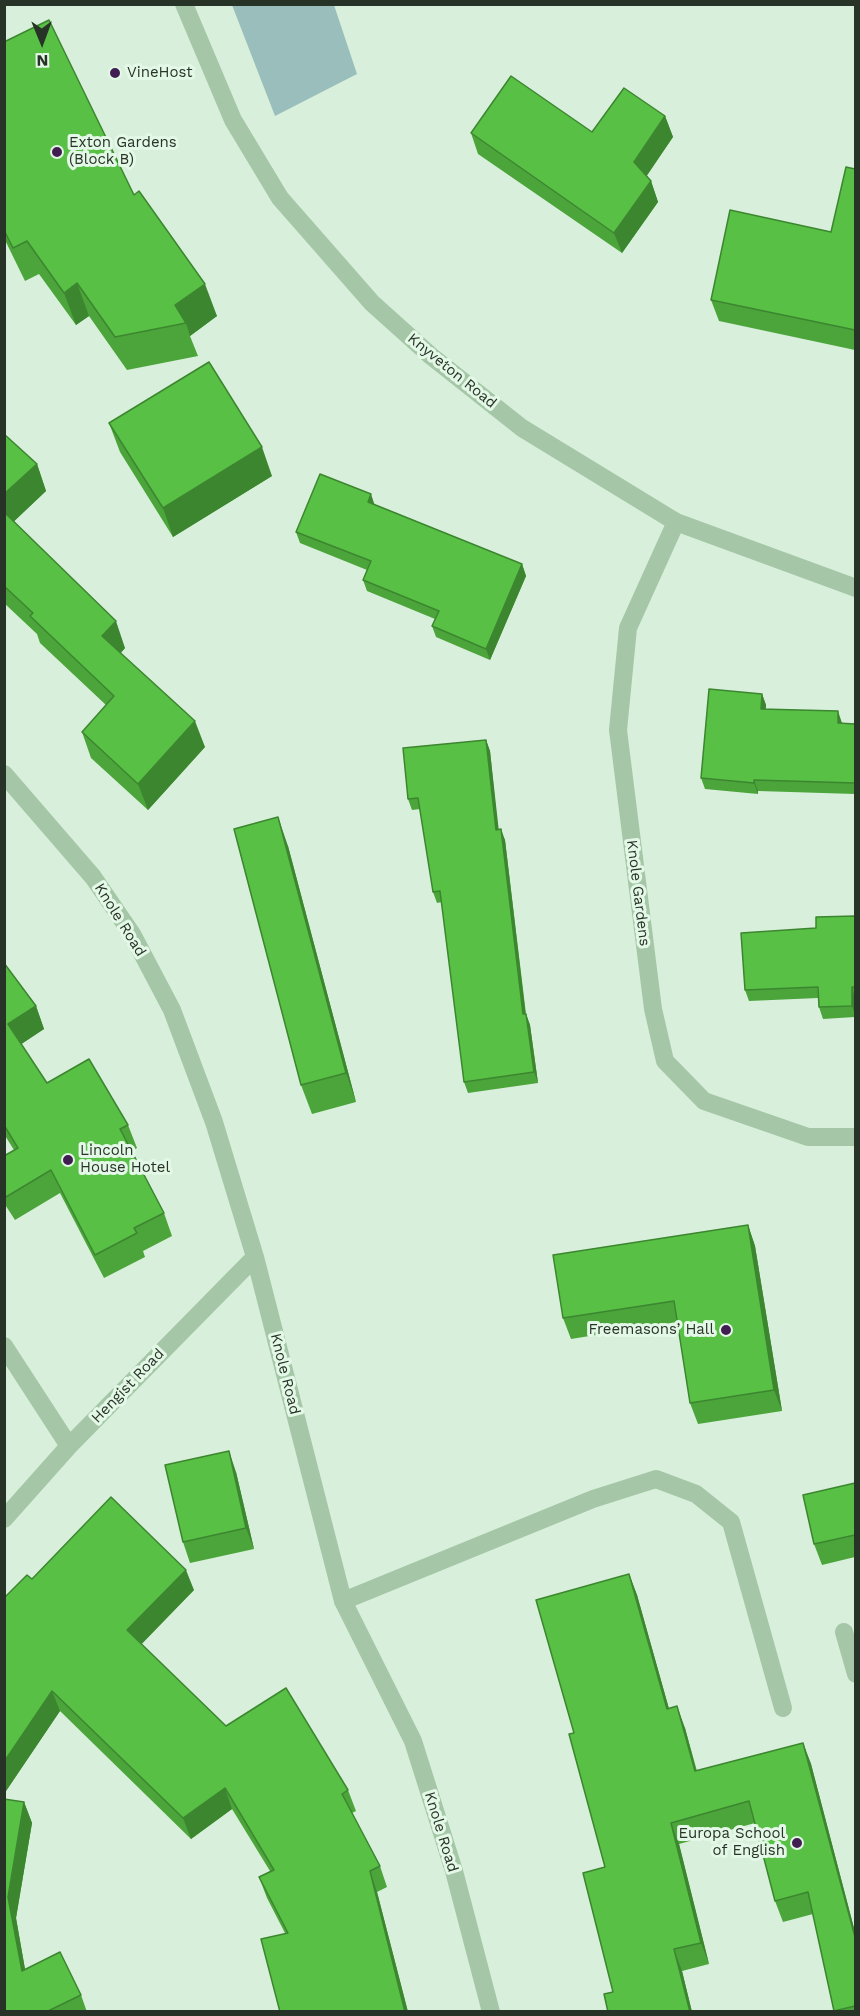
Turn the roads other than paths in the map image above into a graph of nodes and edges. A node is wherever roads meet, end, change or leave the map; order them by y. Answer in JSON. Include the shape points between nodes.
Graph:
{"nodes":[{"id":1,"x":184,"y":4,"type":"edge"},
{"id":2,"x":676,"y":522,"type":"junction"},
{"id":3,"x":855,"y":588,"type":"edge"},
{"id":4,"x":4,"y":774,"type":"edge"},
{"id":5,"x":855,"y":1137,"type":"edge"},
{"id":6,"x":255,"y":1257,"type":"junction"},
{"id":7,"x":4,"y":1346,"type":"edge"},
{"id":8,"x":69,"y":1446,"type":"junction"},
{"id":9,"x":4,"y":1519,"type":"edge"},
{"id":10,"x":343,"y":1601,"type":"junction"},
{"id":11,"x":844,"y":1632,"type":"dead end"},
{"id":12,"x":855,"y":1674,"type":"edge"},
{"id":13,"x":783,"y":1708,"type":"dead end"},
{"id":14,"x":491,"y":2012,"type":"edge"}],
"edges":[{"from":1,"to":2,"type":"street","name":"Knyveton Road","via":[[233,120],[280,198],[372,303],[522,428]]},
{"from":2,"to":3,"type":"street","name":"Knyveton Road"},
{"from":2,"to":5,"type":"street","name":"Knole Gardens","via":[[628,628],[618,730],[653,1009],[665,1060],[704,1101],[808,1137]]},
{"from":4,"to":6,"type":"street","name":"Knole Road","via":[[93,877],[132,934],[172,1010],[214,1122]]},
{"from":6,"to":8,"type":"street","name":"Hengist Road"},
{"from":6,"to":10,"type":"street","name":"Knole Road"},
{"from":7,"to":8,"type":"street"},
{"from":8,"to":9,"type":"street","name":"Hengist Road"},
{"from":10,"to":13,"type":"street","via":[[593,1499],[656,1479],[696,1494],[730,1522]]},
{"from":10,"to":14,"type":"street","name":"Knole Road","via":[[413,1741],[454,1870]]},
{"from":11,"to":12,"type":"street"}]}
